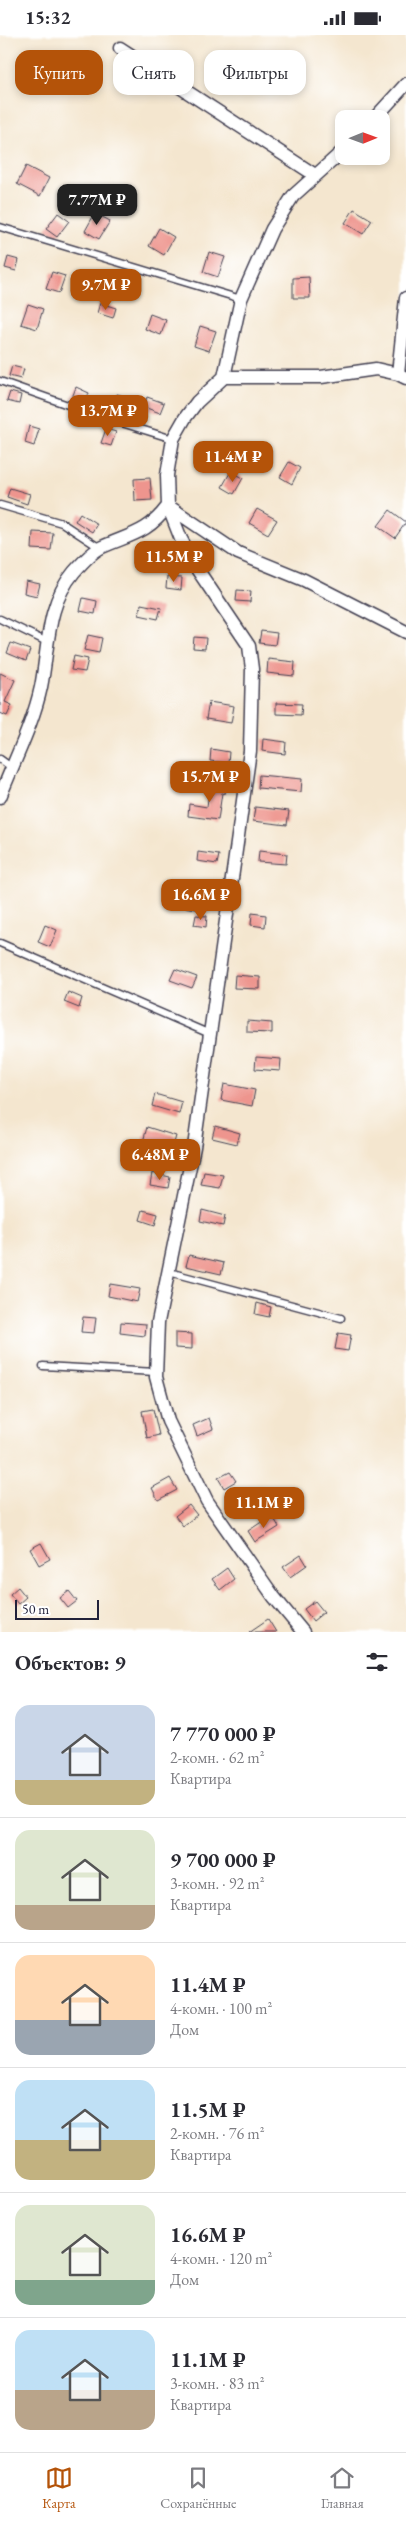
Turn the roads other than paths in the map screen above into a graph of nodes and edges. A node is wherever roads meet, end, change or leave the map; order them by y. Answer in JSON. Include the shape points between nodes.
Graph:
{"nodes":[{"id":1,"x":120,"y":48,"type":"dead end"},
{"id":2,"x":406,"y":85,"type":"edge"},
{"id":3,"x":382,"y":110,"type":"edge"},
{"id":4,"x":335,"y":158,"type":"edge"},
{"id":5,"x":315,"y":175,"type":"junction"},
{"id":6,"x":0,"y":227,"type":"edge"},
{"id":7,"x":406,"y":298,"type":"edge"},
{"id":8,"x":241,"y":299,"type":"junction"},
{"id":9,"x":402,"y":376,"type":"edge"},
{"id":10,"x":224,"y":377,"type":"junction"},
{"id":11,"x":0,"y":381,"type":"edge"},
{"id":12,"x":173,"y":439,"type":"junction"},
{"id":13,"x":0,"y":505,"type":"edge"},
{"id":14,"x":168,"y":505,"type":"junction"},
{"id":15,"x":100,"y":548,"type":"junction"},
{"id":16,"x":0,"y":619,"type":"edge"},
{"id":17,"x":406,"y":632,"type":"edge"},
{"id":18,"x":47,"y":642,"type":"junction"},
{"id":19,"x":0,"y":759,"type":"edge"},
{"id":20,"x":11,"y":767,"type":"junction"},
{"id":21,"x":0,"y":797,"type":"edge"},
{"id":22,"x":0,"y":943,"type":"edge"},
{"id":23,"x":210,"y":1034,"type":"junction"},
{"id":24,"x":169,"y":1272,"type":"junction"},
{"id":25,"x":341,"y":1318,"type":"dead end"},
{"id":26,"x":43,"y":1366,"type":"dead end"},
{"id":27,"x":156,"y":1372,"type":"junction"},
{"id":28,"x":303,"y":1632,"type":"edge"}],
"edges":[{"from":1,"to":5,"type":"street"},
{"from":2,"to":3,"type":"street"},
{"from":4,"to":5,"type":"street"},
{"from":5,"to":8,"type":"street","via":[[293,196],[272,229]]},
{"from":6,"to":8,"type":"lane"},
{"from":7,"to":9,"type":"street"},
{"from":8,"to":10,"type":"street"},
{"from":9,"to":10,"type":"street","via":[[376,369],[321,377]]},
{"from":10,"to":12,"type":"street","via":[[184,417]]},
{"from":11,"to":12,"type":"lane"},
{"from":12,"to":14,"type":"street","via":[[167,475]]},
{"from":13,"to":15,"type":"lane","via":[[62,523]]},
{"from":14,"to":15,"type":"street","via":[[157,520],[131,537]]},
{"from":14,"to":17,"type":"street","via":[[238,553],[304,580]]},
{"from":14,"to":23,"type":"street","via":[[181,539],[198,569],[249,646],[252,669],[250,751]]},
{"from":15,"to":18,"type":"street","via":[[74,572],[59,595]]},
{"from":16,"to":18,"type":"lane"},
{"from":18,"to":20,"type":"street","via":[[41,687]]},
{"from":19,"to":20,"type":"lane"},
{"from":20,"to":21,"type":"street"},
{"from":22,"to":23,"type":"lane"},
{"from":23,"to":24,"type":"street","via":[[194,1147]]},
{"from":24,"to":25,"type":"lane"},
{"from":24,"to":27,"type":"street","via":[[158,1322]]},
{"from":26,"to":27,"type":"lane"},
{"from":27,"to":28,"type":"street","via":[[168,1421],[207,1501],[274,1597]]}]}
